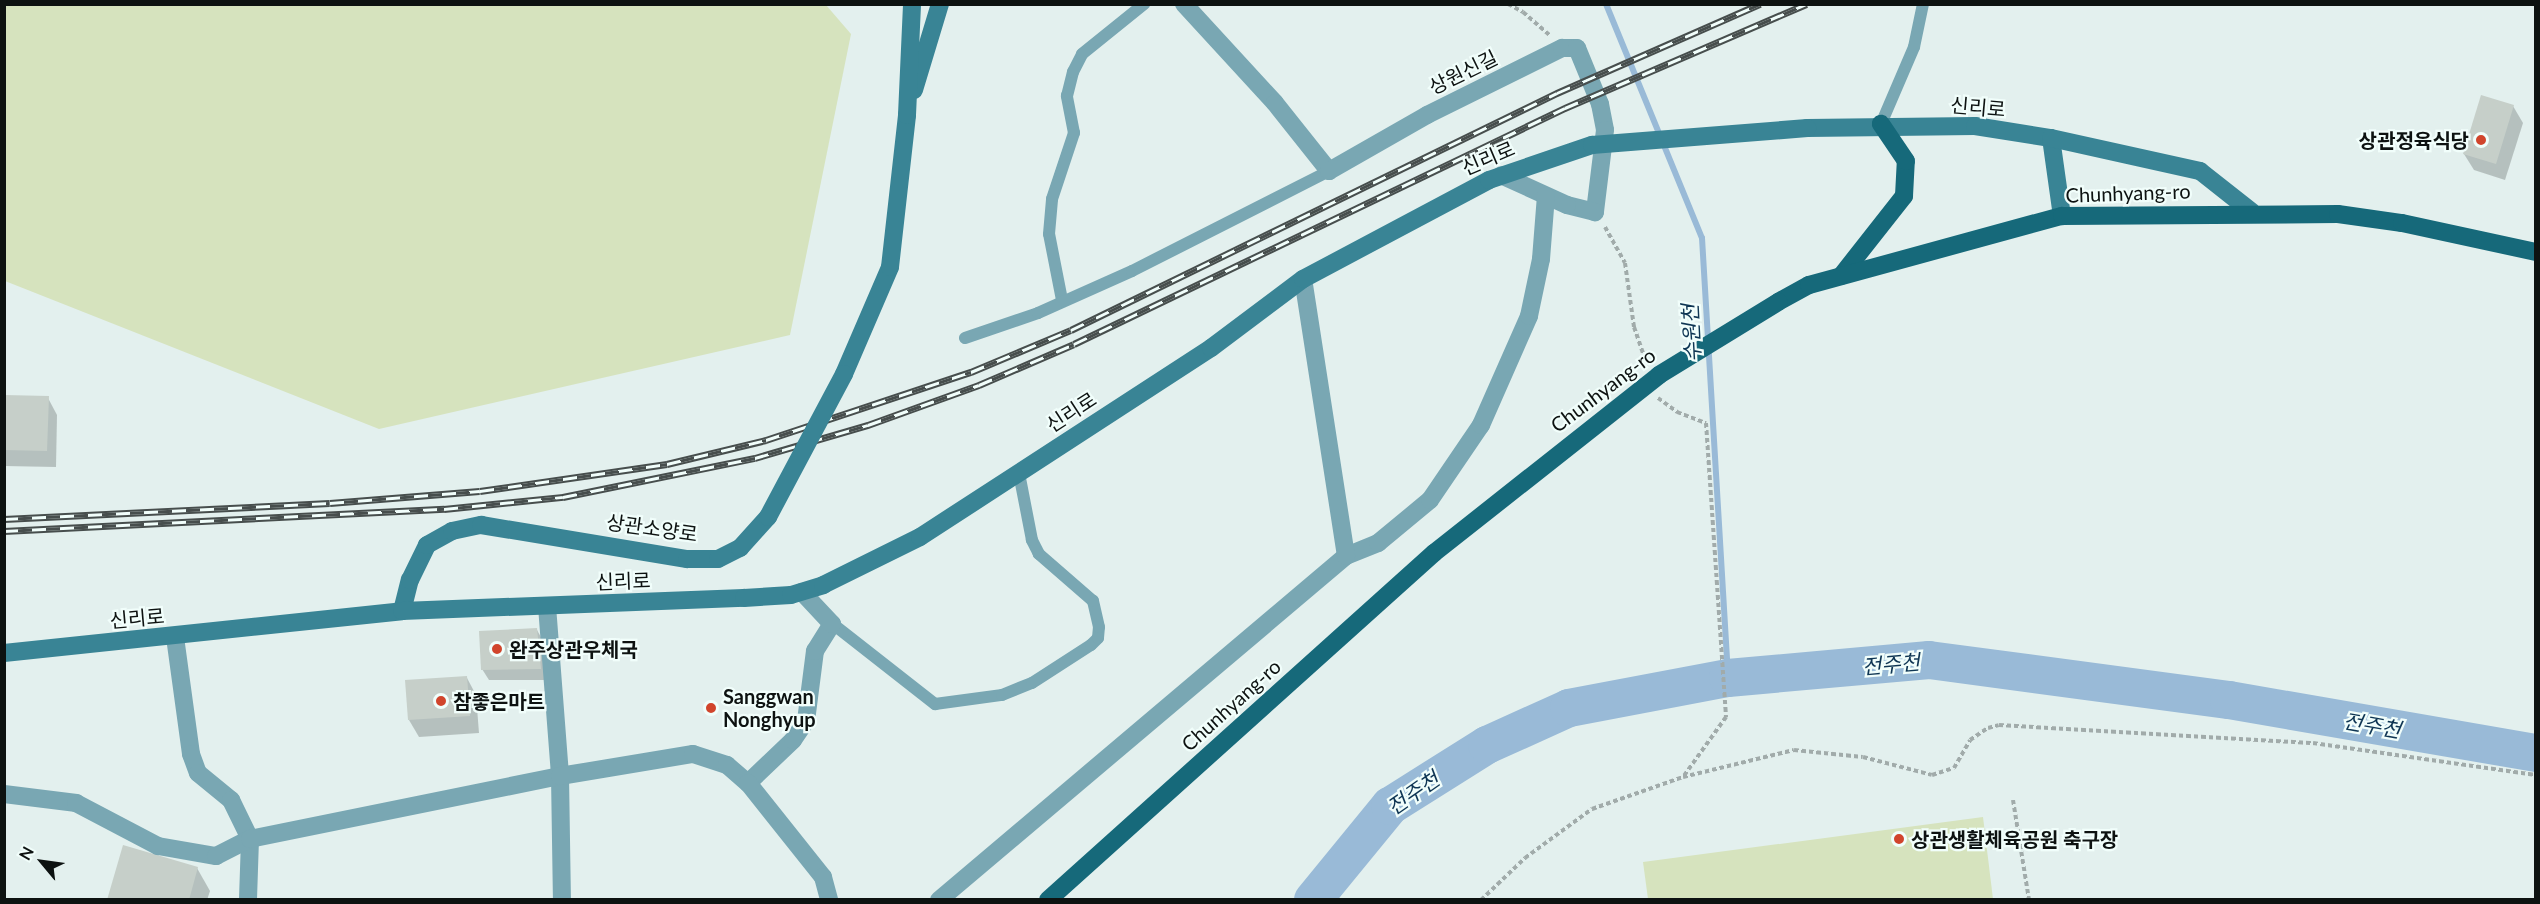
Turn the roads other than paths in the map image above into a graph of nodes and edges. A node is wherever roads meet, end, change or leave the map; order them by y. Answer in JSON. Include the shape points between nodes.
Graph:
{"nodes":[{"id":1,"x":912,"y":4,"type":"edge"},
{"id":2,"x":940,"y":4,"type":"edge"},
{"id":3,"x":1144,"y":4,"type":"edge"},
{"id":4,"x":1184,"y":4,"type":"edge"},
{"id":5,"x":1923,"y":4,"type":"edge"},
{"id":6,"x":907,"y":115,"type":"junction"},
{"id":7,"x":1881,"y":124,"type":"junction"},
{"id":8,"x":2051,"y":138,"type":"junction"},
{"id":9,"x":1329,"y":171,"type":"junction"},
{"id":10,"x":1501,"y":175,"type":"junction"},
{"id":11,"x":1546,"y":195,"type":"junction"},
{"id":12,"x":2252,"y":212,"type":"junction"},
{"id":13,"x":2062,"y":216,"type":"junction"},
{"id":14,"x":2535,"y":252,"type":"edge"},
{"id":15,"x":1841,"y":276,"type":"junction"},
{"id":16,"x":1303,"y":279,"type":"junction"},
{"id":17,"x":1062,"y":300,"type":"junction"},
{"id":18,"x":965,"y":338,"type":"dead end"},
{"id":19,"x":1019,"y":473,"type":"junction"},
{"id":20,"x":1346,"y":556,"type":"junction"},
{"id":21,"x":802,"y":591,"type":"junction"},
{"id":22,"x":547,"y":606,"type":"junction"},
{"id":23,"x":402,"y":611,"type":"junction"},
{"id":24,"x":829,"y":621,"type":"junction"},
{"id":25,"x":176,"y":637,"type":"junction"},
{"id":26,"x":4,"y":653,"type":"edge"},
{"id":27,"x":560,"y":776,"type":"junction"},
{"id":28,"x":748,"y":783,"type":"junction"},
{"id":29,"x":4,"y":794,"type":"edge"},
{"id":30,"x":250,"y":838,"type":"junction"},
{"id":31,"x":248,"y":900,"type":"edge"},
{"id":32,"x":562,"y":900,"type":"edge"},
{"id":33,"x":829,"y":900,"type":"edge"},
{"id":34,"x":939,"y":900,"type":"edge"},
{"id":35,"x":1048,"y":900,"type":"edge"}],
"edges":[{"from":1,"to":6,"type":"main road"},
{"from":2,"to":6,"type":"main road"},
{"from":3,"to":17,"type":"lane","via":[[1082,54],[1073,72],[1067,96],[1074,133],[1052,199],[1048,234]]},
{"from":4,"to":9,"type":"street","via":[[1275,103]]},
{"from":5,"to":7,"type":"lane","via":[[1914,47]]},
{"from":6,"to":23,"type":"main road","name":"상관소양로","bridge":true,"via":[[890,267],[844,374],[768,517],[740,548],[718,559],[687,559],[481,525],[452,531],[427,545],[410,580]]},
{"from":7,"to":8,"type":"main road","name":"신리로","via":[[1975,126]]},
{"from":7,"to":10,"type":"main road","name":"신리로","bridge":true,"via":[[1592,145]]},
{"from":7,"to":15,"type":"main road","via":[[1906,162],[1904,196]]},
{"from":8,"to":12,"type":"main road","name":"신리로","via":[[2199,171]]},
{"from":8,"to":13,"type":"main road"},
{"from":9,"to":11,"type":"street","name":"상원신길","via":[[1427,114],[1562,48],[1577,48],[1600,104],[1605,130],[1595,212]]},
{"from":9,"to":17,"type":"lane","via":[[1132,271]]},
{"from":10,"to":11,"type":"street"},
{"from":10,"to":16,"type":"main road","name":"신리로"},
{"from":11,"to":20,"type":"street","via":[[1541,259],[1529,316],[1481,425],[1430,500],[1378,543]]},
{"from":12,"to":13,"type":"main road","name":"Chunhyang-ro"},
{"from":12,"to":14,"type":"main road","name":"Chunhyang-ro","via":[[2338,214],[2402,223]]},
{"from":13,"to":15,"type":"main road","name":"Chunhyang-ro"},
{"from":15,"to":35,"type":"main road","name":"Chunhyang-ro","bridge":true,"via":[[1809,285],[1659,375],[1434,553]]},
{"from":16,"to":19,"type":"main road","name":"신리로","via":[[1211,348]]},
{"from":16,"to":20,"type":"street"},
{"from":17,"to":18,"type":"lane","via":[[1038,313]]},
{"from":19,"to":21,"type":"main road","name":"신리로","via":[[920,537],[848,575]]},
{"from":19,"to":24,"type":"lane","via":[[1032,540],[1039,554],[1093,600],[1099,627],[1098,638],[1091,645],[1032,683],[1002,694],[935,704]]},
{"from":20,"to":34,"type":"street"},
{"from":21,"to":22,"type":"main road","name":"신리로","via":[[744,598]]},
{"from":21,"to":24,"type":"street"},
{"from":22,"to":23,"type":"main road","name":"신리로"},
{"from":22,"to":27,"type":"street"},
{"from":23,"to":25,"type":"main road","name":"신리로"},
{"from":24,"to":28,"type":"street","via":[[832,624],[815,651],[806,721],[793,740]]},
{"from":25,"to":26,"type":"main road","name":"신리로"},
{"from":25,"to":30,"type":"street","via":[[191,754],[198,773],[231,800]]},
{"from":27,"to":28,"type":"street","via":[[693,754],[727,765]]},
{"from":27,"to":30,"type":"street"},
{"from":27,"to":32,"type":"street"},
{"from":28,"to":33,"type":"street","via":[[823,877]]},
{"from":29,"to":30,"type":"street","via":[[76,803],[158,846],[194,855],[216,856]]},
{"from":30,"to":31,"type":"street"}]}
